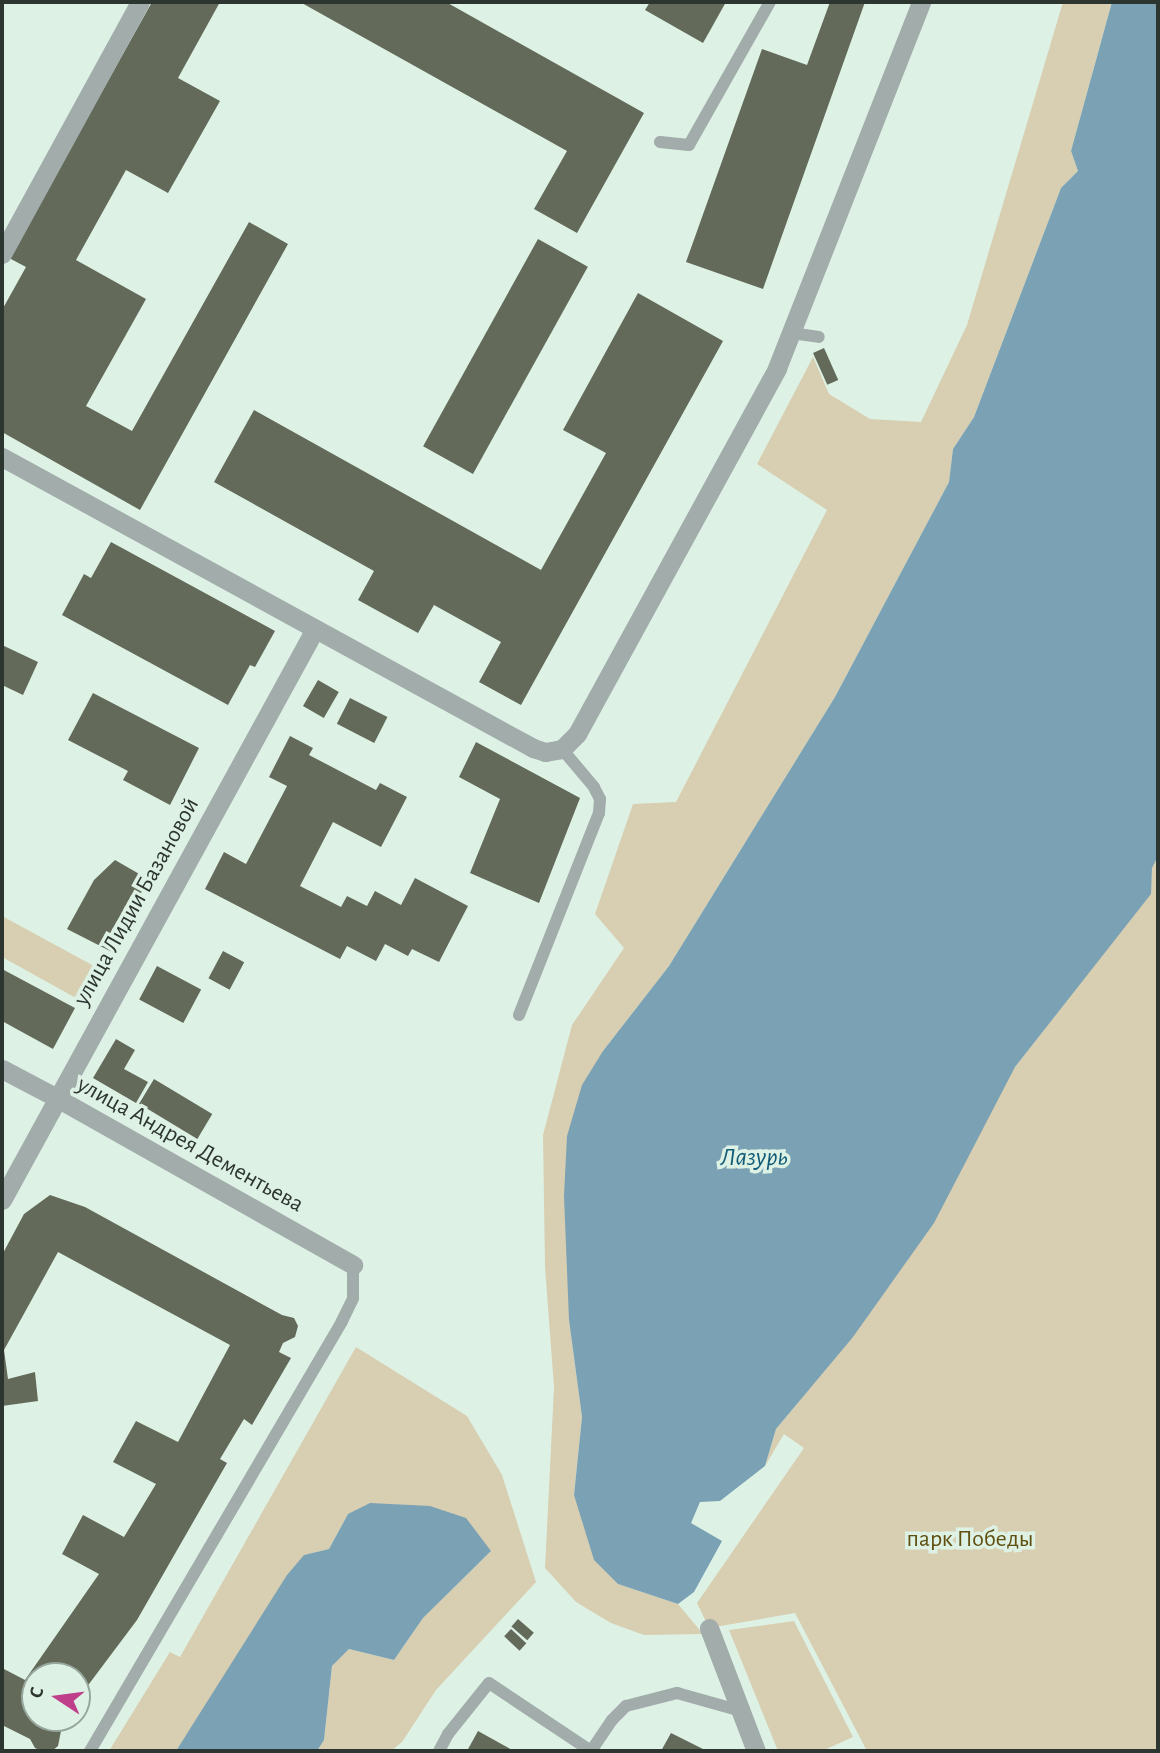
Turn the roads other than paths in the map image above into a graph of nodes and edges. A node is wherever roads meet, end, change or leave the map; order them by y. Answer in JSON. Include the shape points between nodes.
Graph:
{"nodes":[{"id":1,"x":140,"y":2,"type":"edge"},
{"id":2,"x":769,"y":2,"type":"edge"},
{"id":3,"x":921,"y":2,"type":"edge"},
{"id":4,"x":660,"y":142,"type":"dead end"},
{"id":5,"x":2,"y":254,"type":"edge"},
{"id":6,"x":791,"y":333,"type":"junction"},
{"id":7,"x":819,"y":337,"type":"dead end"},
{"id":8,"x":2,"y":457,"type":"edge"},
{"id":9,"x":315,"y":629,"type":"junction"},
{"id":10,"x":562,"y":749,"type":"junction"},
{"id":11,"x":519,"y":1014,"type":"dead end"},
{"id":12,"x":2,"y":1069,"type":"edge"},
{"id":13,"x":57,"y":1098,"type":"junction"},
{"id":14,"x":2,"y":1200,"type":"edge"},
{"id":15,"x":353,"y":1265,"type":"joint"},
{"id":16,"x":709,"y":1628,"type":"dead end"},
{"id":17,"x":738,"y":1710,"type":"junction"},
{"id":18,"x":90,"y":1751,"type":"edge"},
{"id":19,"x":439,"y":1751,"type":"edge"},
{"id":20,"x":591,"y":1751,"type":"edge"},
{"id":21,"x":756,"y":1751,"type":"edge"}],
"edges":[{"from":1,"to":5,"type":"street"},
{"from":2,"to":4,"type":"lane","via":[[689,145]]},
{"from":3,"to":6,"type":"street"},
{"from":6,"to":7,"type":"lane"},
{"from":6,"to":10,"type":"street","via":[[777,368],[577,734]]},
{"from":8,"to":9,"type":"street"},
{"from":9,"to":10,"type":"street","via":[[533,748],[545,752]]},
{"from":9,"to":13,"type":"street","name":"улица Лидии Базановой"},
{"from":10,"to":11,"type":"lane","via":[[594,788],[600,813]]},
{"from":12,"to":13,"type":"street","name":"улица Андрея Дементьева"},
{"from":13,"to":14,"type":"street","name":"улица Лидии Базановой"},
{"from":13,"to":15,"type":"street","name":"улица Андрея Дементьева"},
{"from":15,"to":18,"type":"lane","via":[[353,1298],[342,1321]]},
{"from":16,"to":17,"type":"street"},
{"from":17,"to":20,"type":"lane","via":[[677,1693],[626,1706]]},
{"from":17,"to":21,"type":"street"},
{"from":19,"to":20,"type":"lane","via":[[489,1683]]}]}
